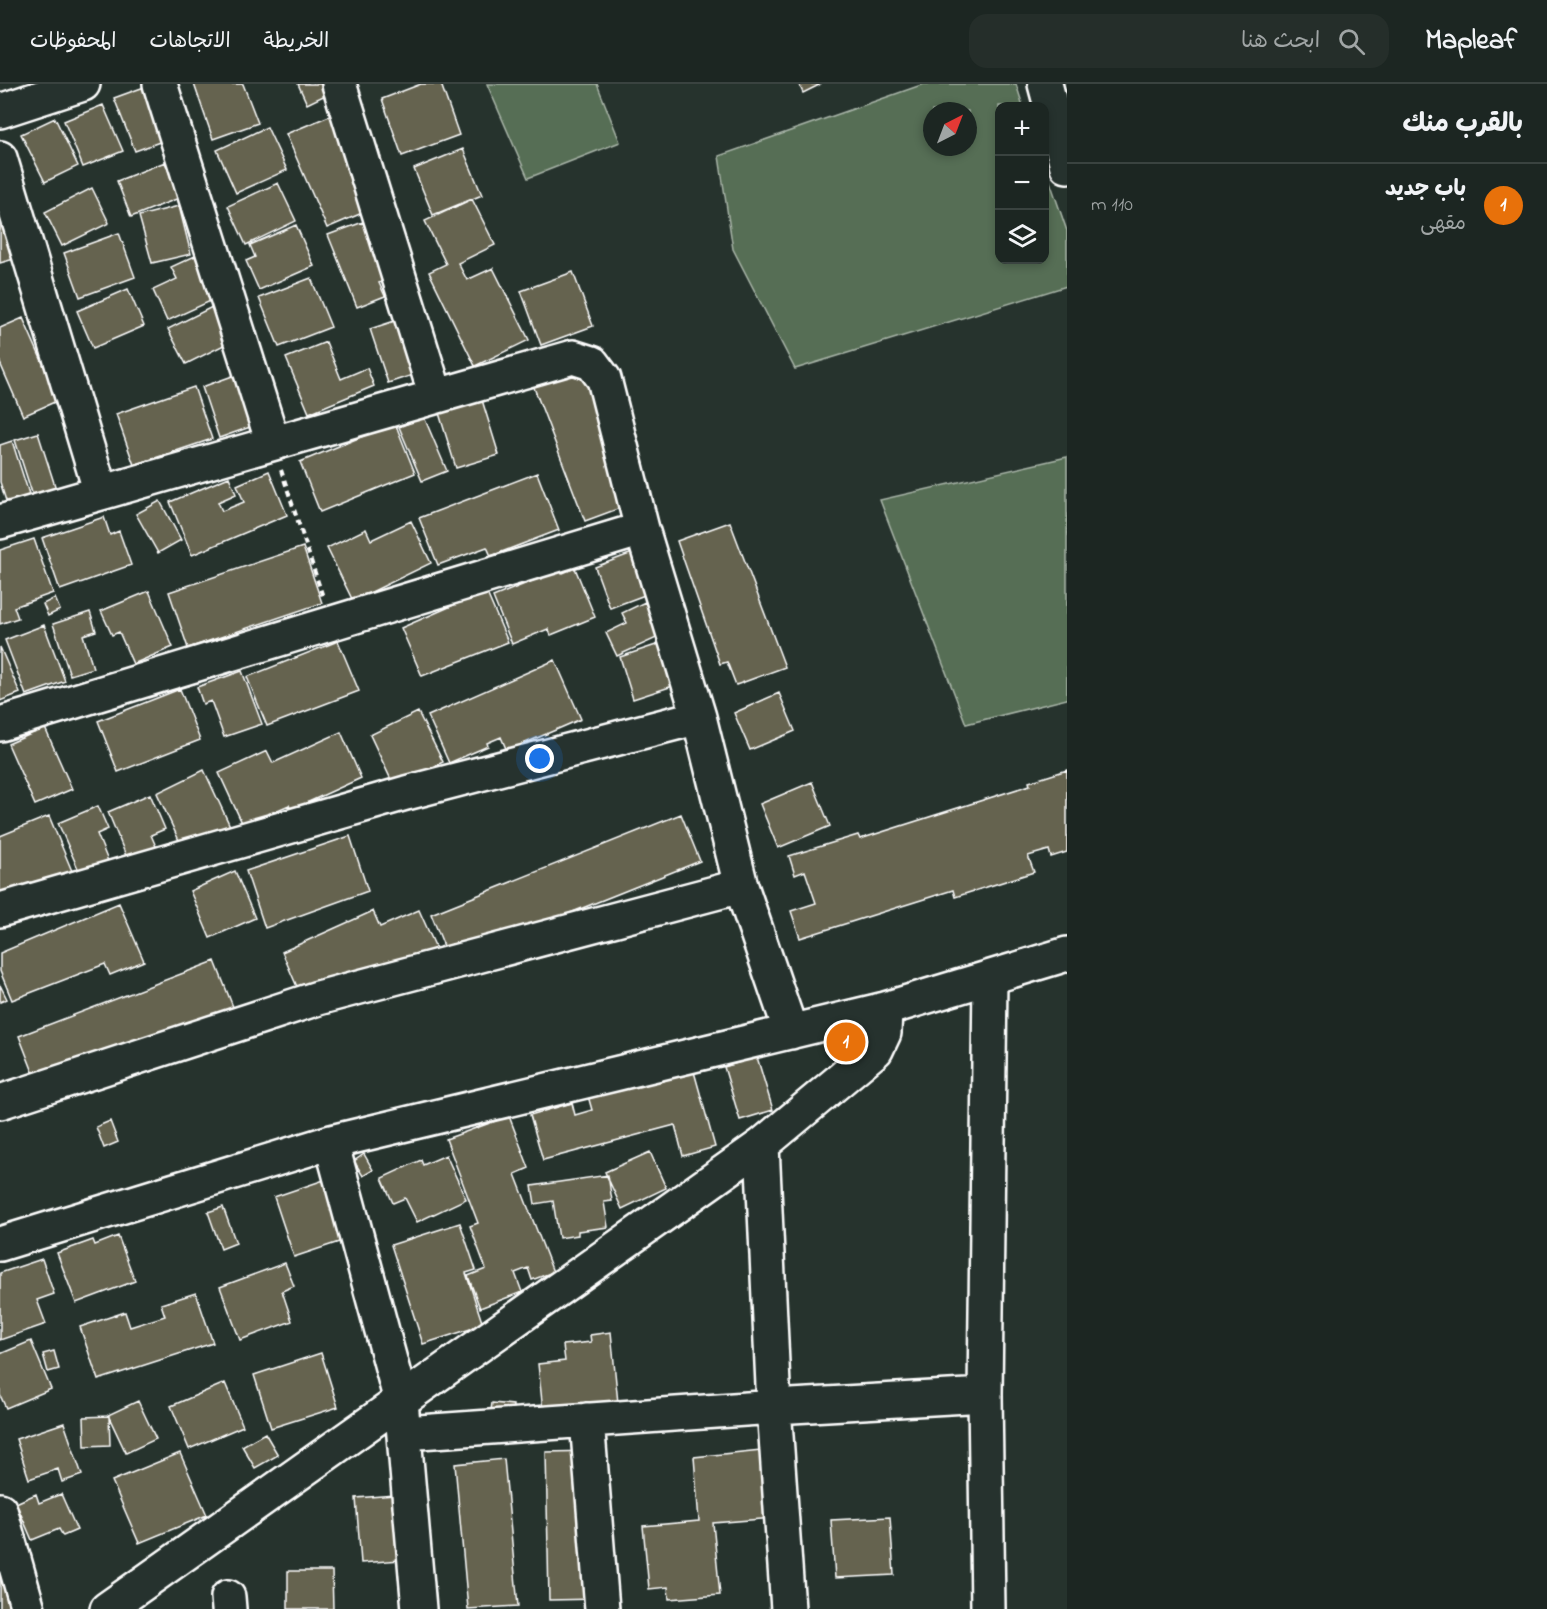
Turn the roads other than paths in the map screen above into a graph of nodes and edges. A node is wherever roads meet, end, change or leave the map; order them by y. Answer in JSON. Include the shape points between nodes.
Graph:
{"nodes":[{"id":1,"x":83,"y":84,"type":"edge"},
{"id":2,"x":160,"y":84,"type":"edge"},
{"id":3,"x":339,"y":84,"type":"edge"},
{"id":4,"x":1044,"y":84,"type":"edge"},
{"id":5,"x":0,"y":111,"type":"edge"},
{"id":6,"x":0,"y":158,"type":"edge"},
{"id":7,"x":1067,"y":166,"type":"edge"},
{"id":8,"x":436,"y":396,"type":"junction"},
{"id":9,"x":273,"y":443,"type":"junction"},
{"id":10,"x":101,"y":493,"type":"junction"},
{"id":11,"x":0,"y":522,"type":"edge"},
{"id":12,"x":642,"y":530,"type":"junction"},
{"id":13,"x":699,"y":717,"type":"junction"},
{"id":14,"x":0,"y":724,"type":"edge"},
{"id":15,"x":741,"y":886,"type":"junction"},
{"id":16,"x":0,"y":910,"type":"edge"},
{"id":17,"x":1067,"y":954,"type":"edge"},
{"id":18,"x":990,"y":978,"type":"junction"},
{"id":19,"x":885,"y":1009,"type":"junction"},
{"id":20,"x":791,"y":1032,"type":"junction"},
{"id":21,"x":0,"y":1102,"type":"edge"},
{"id":22,"x":331,"y":1142,"type":"junction"},
{"id":23,"x":762,"y":1145,"type":"junction"},
{"id":24,"x":0,"y":1244,"type":"edge"},
{"id":25,"x":985,"y":1395,"type":"junction"},
{"id":26,"x":774,"y":1407,"type":"junction"},
{"id":27,"x":403,"y":1417,"type":"junction"},
{"id":28,"x":587,"y":1420,"type":"junction"},
{"id":29,"x":0,"y":1510,"type":"edge"},
{"id":30,"x":28,"y":1609,"type":"edge"},
{"id":31,"x":107,"y":1609,"type":"edge"},
{"id":32,"x":419,"y":1609,"type":"edge"},
{"id":33,"x":602,"y":1609,"type":"edge"},
{"id":34,"x":788,"y":1609,"type":"edge"},
{"id":35,"x":988,"y":1609,"type":"edge"}],
"edges":[{"from":1,"to":5,"type":"street"},
{"from":2,"to":9,"type":"street"},
{"from":3,"to":8,"type":"street"},
{"from":4,"to":7,"type":"street"},
{"from":6,"to":10,"type":"street"},
{"from":8,"to":9,"type":"street"},
{"from":8,"to":12,"type":"street","via":[[573,357],[592,363],[604,379]]},
{"from":9,"to":10,"type":"street"},
{"from":10,"to":11,"type":"street"},
{"from":12,"to":13,"type":"street"},
{"from":12,"to":14,"type":"street"},
{"from":13,"to":15,"type":"street"},
{"from":13,"to":16,"type":"street","via":[[406,793]]},
{"from":15,"to":20,"type":"street"},
{"from":15,"to":21,"type":"street","via":[[318,998]]},
{"from":17,"to":18,"type":"street"},
{"from":18,"to":19,"type":"street"},
{"from":18,"to":25,"type":"street"},
{"from":19,"to":20,"type":"street"},
{"from":19,"to":23,"type":"street","via":[[884,1033],[876,1050]]},
{"from":20,"to":22,"type":"street"},
{"from":22,"to":24,"type":"street"},
{"from":22,"to":27,"type":"street"},
{"from":23,"to":26,"type":"street"},
{"from":23,"to":27,"type":"street"},
{"from":25,"to":26,"type":"street"},
{"from":25,"to":35,"type":"street"},
{"from":26,"to":28,"type":"street"},
{"from":26,"to":34,"type":"street"},
{"from":27,"to":28,"type":"street"},
{"from":27,"to":31,"type":"street"},
{"from":27,"to":32,"type":"street"},
{"from":28,"to":33,"type":"street"},
{"from":29,"to":30,"type":"street"}]}
